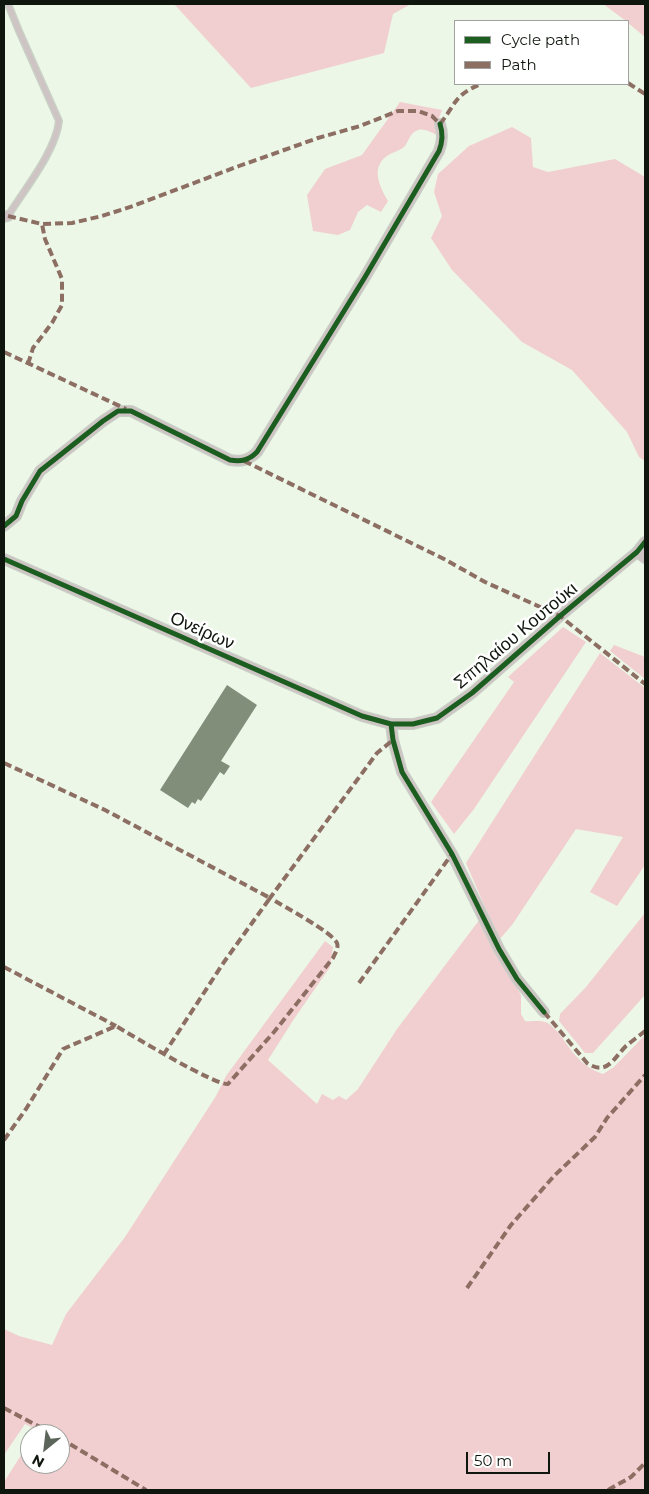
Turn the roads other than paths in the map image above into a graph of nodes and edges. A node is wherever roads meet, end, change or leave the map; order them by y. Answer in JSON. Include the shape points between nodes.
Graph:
{"nodes":[{"id":1,"x":8,"y":4,"type":"edge"},
{"id":2,"x":440,"y":124,"type":"dead end"},
{"id":3,"x":6,"y":216,"type":"edge"},
{"id":4,"x":4,"y":526,"type":"edge"},
{"id":5,"x":645,"y":542,"type":"edge"},
{"id":6,"x":641,"y":555,"type":"edge"},
{"id":7,"x":4,"y":559,"type":"edge"},
{"id":8,"x":391,"y":724,"type":"junction"},
{"id":9,"x":544,"y":1012,"type":"dead end"}],
"edges":[{"from":1,"to":3,"type":"lane","via":[[59,121],[50,149]]},
{"from":2,"to":4,"type":"street","via":[[442,142],[439,151],[257,452],[244,460],[230,460],[131,411],[118,411],[40,471],[16,516]]},
{"from":5,"to":6,"type":"street","name":"Σπηλαίου Κουτούκι"},
{"from":6,"to":8,"type":"street","name":"Σπηλαίου Κουτούκι","via":[[560,616],[472,693],[437,718],[413,724]]},
{"from":7,"to":8,"type":"street","name":"Ονείρων","via":[[362,716]]},
{"from":8,"to":9,"type":"street","via":[[402,772],[452,854],[499,949],[517,979]]}]}
